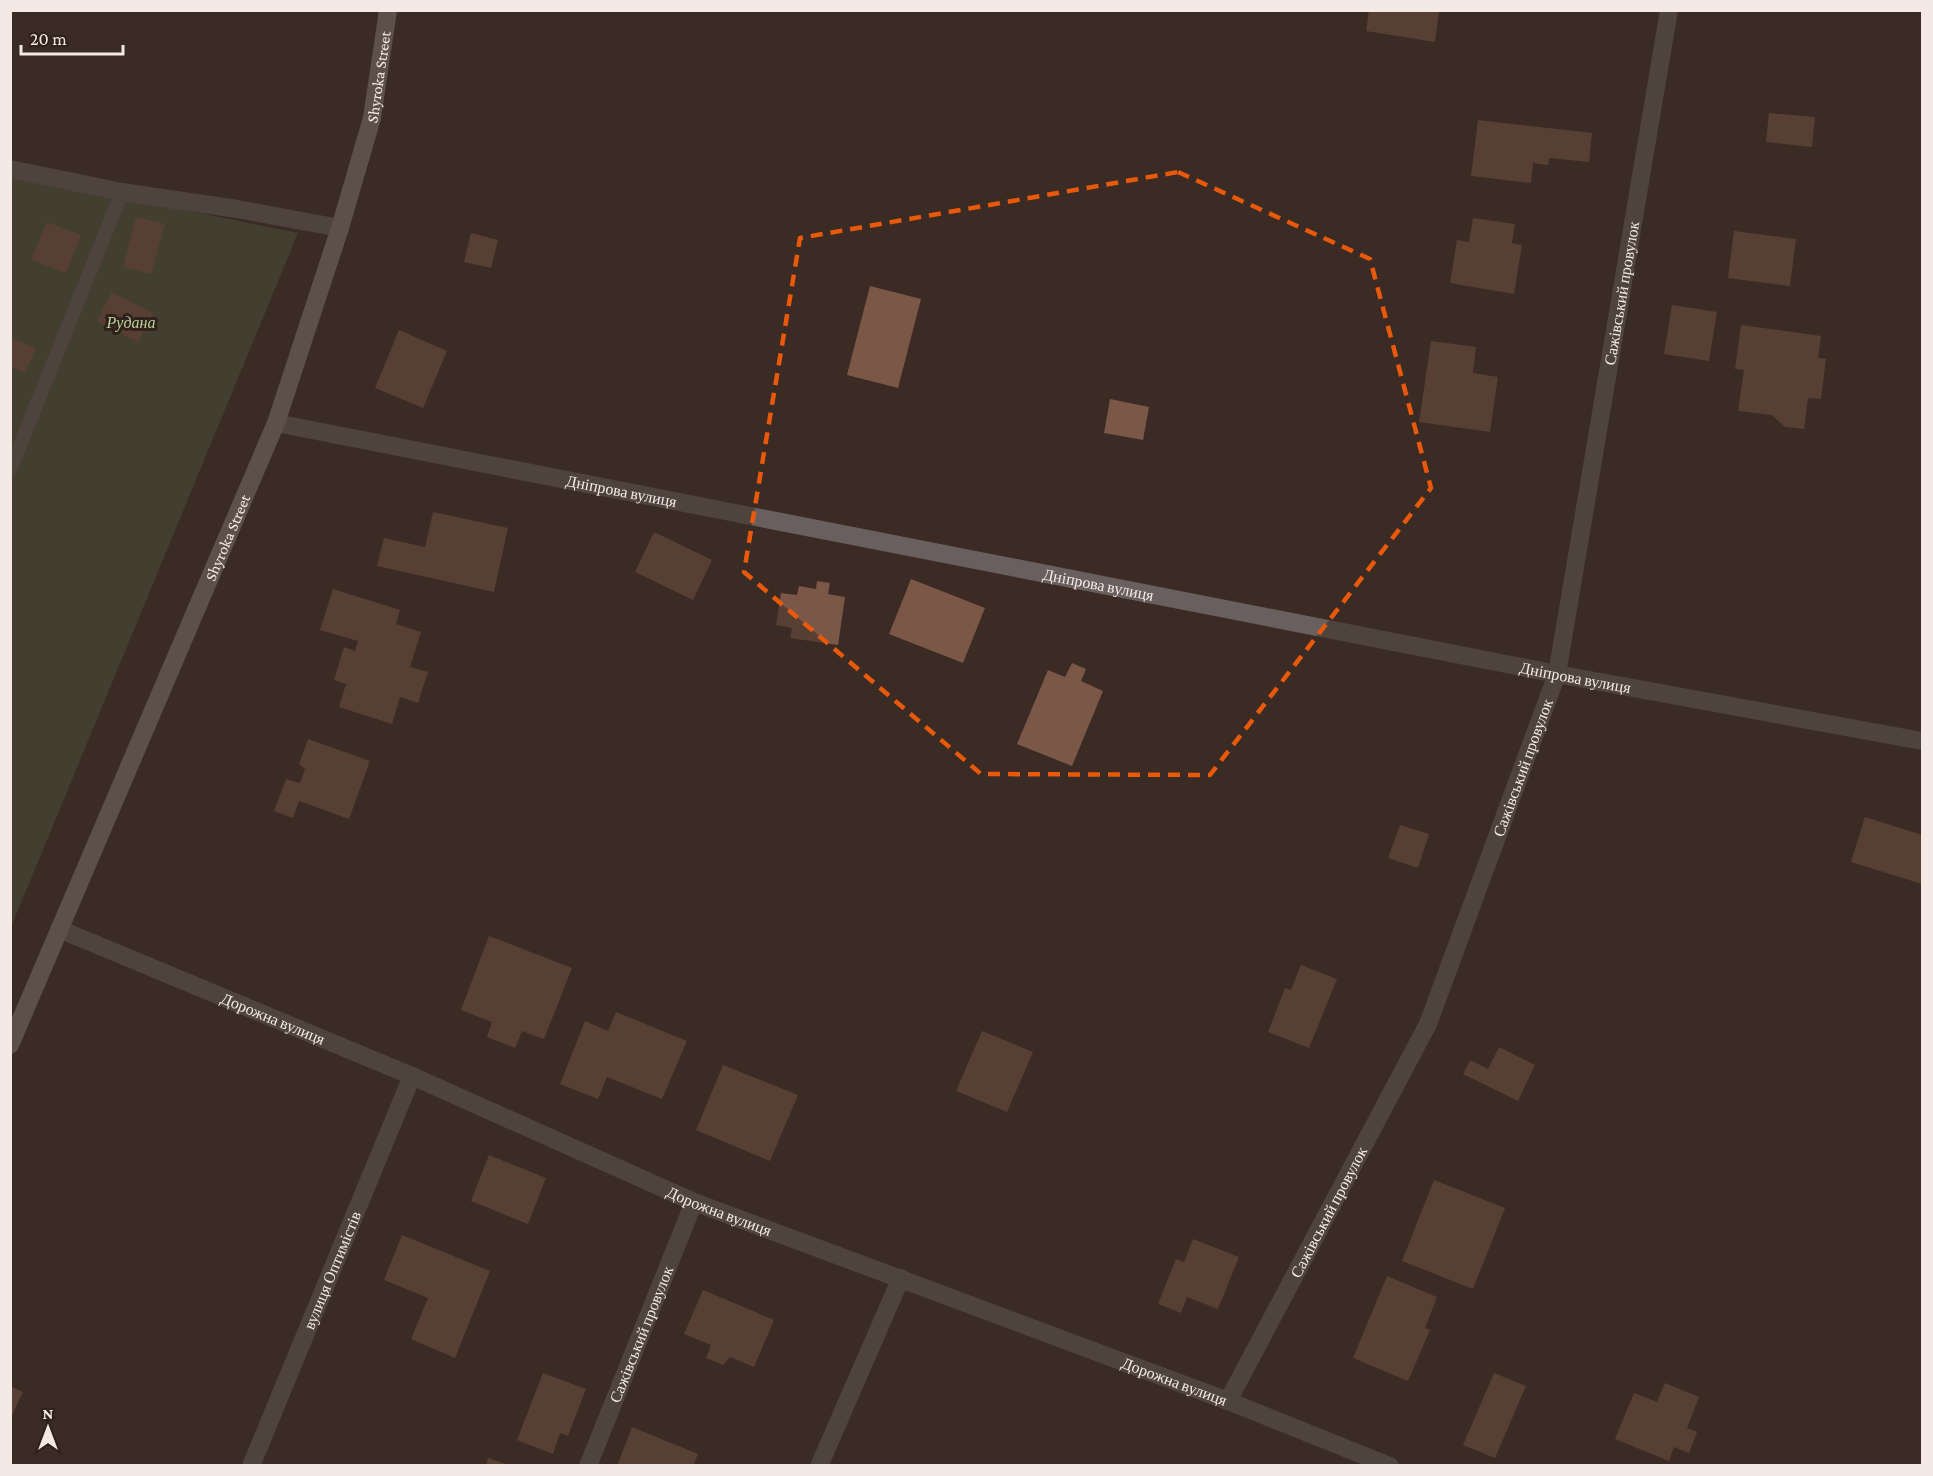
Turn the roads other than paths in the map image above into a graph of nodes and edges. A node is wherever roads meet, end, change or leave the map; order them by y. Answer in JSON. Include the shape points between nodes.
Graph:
{"nodes":[{"id":1,"x":388,"y":10,"type":"edge"},
{"id":2,"x":1669,"y":10,"type":"edge"},
{"id":3,"x":10,"y":169,"type":"edge"},
{"id":4,"x":122,"y":192,"type":"junction"},
{"id":5,"x":340,"y":228,"type":"junction"},
{"id":6,"x":276,"y":423,"type":"junction"},
{"id":7,"x":10,"y":470,"type":"edge"},
{"id":8,"x":1557,"y":674,"type":"junction"},
{"id":9,"x":1923,"y":741,"type":"edge"},
{"id":10,"x":59,"y":930,"type":"junction"},
{"id":11,"x":10,"y":1045,"type":"edge"},
{"id":12,"x":412,"y":1076,"type":"junction"},
{"id":13,"x":693,"y":1202,"type":"junction"},
{"id":14,"x":901,"y":1278,"type":"junction"},
{"id":15,"x":1228,"y":1401,"type":"junction"},
{"id":16,"x":251,"y":1466,"type":"edge"},
{"id":17,"x":588,"y":1466,"type":"edge"},
{"id":18,"x":819,"y":1466,"type":"edge"},
{"id":19,"x":1390,"y":1466,"type":"edge"}],
"edges":[{"from":1,"to":5,"type":"street","name":"Shyroka Street","via":[[372,118]]},
{"from":2,"to":8,"type":"street","name":"Сажівський провулок"},
{"from":3,"to":4,"type":"street"},
{"from":4,"to":5,"type":"street"},
{"from":4,"to":7,"type":"lane"},
{"from":5,"to":6,"type":"street","name":"Shyroka Street"},
{"from":6,"to":8,"type":"street","name":"Дніпрова вулиця"},
{"from":6,"to":10,"type":"street","name":"Shyroka Street"},
{"from":8,"to":9,"type":"street","name":"Дніпрова вулиця"},
{"from":8,"to":15,"type":"street","name":"Сажівський провулок","via":[[1428,1024]]},
{"from":10,"to":11,"type":"street","name":"Shyroka Street"},
{"from":10,"to":12,"type":"street","name":"Дорожна вулиця"},
{"from":12,"to":13,"type":"street","name":"Дорожна вулиця"},
{"from":12,"to":16,"type":"street","name":"вулиця Оптимістів"},
{"from":13,"to":14,"type":"street","name":"Дорожна вулиця"},
{"from":13,"to":17,"type":"street","name":"Сажівський провулок"},
{"from":14,"to":15,"type":"street","name":"Дорожна вулиця"},
{"from":14,"to":18,"type":"street"},
{"from":15,"to":19,"type":"street","name":"Дорожна вулиця"}]}
